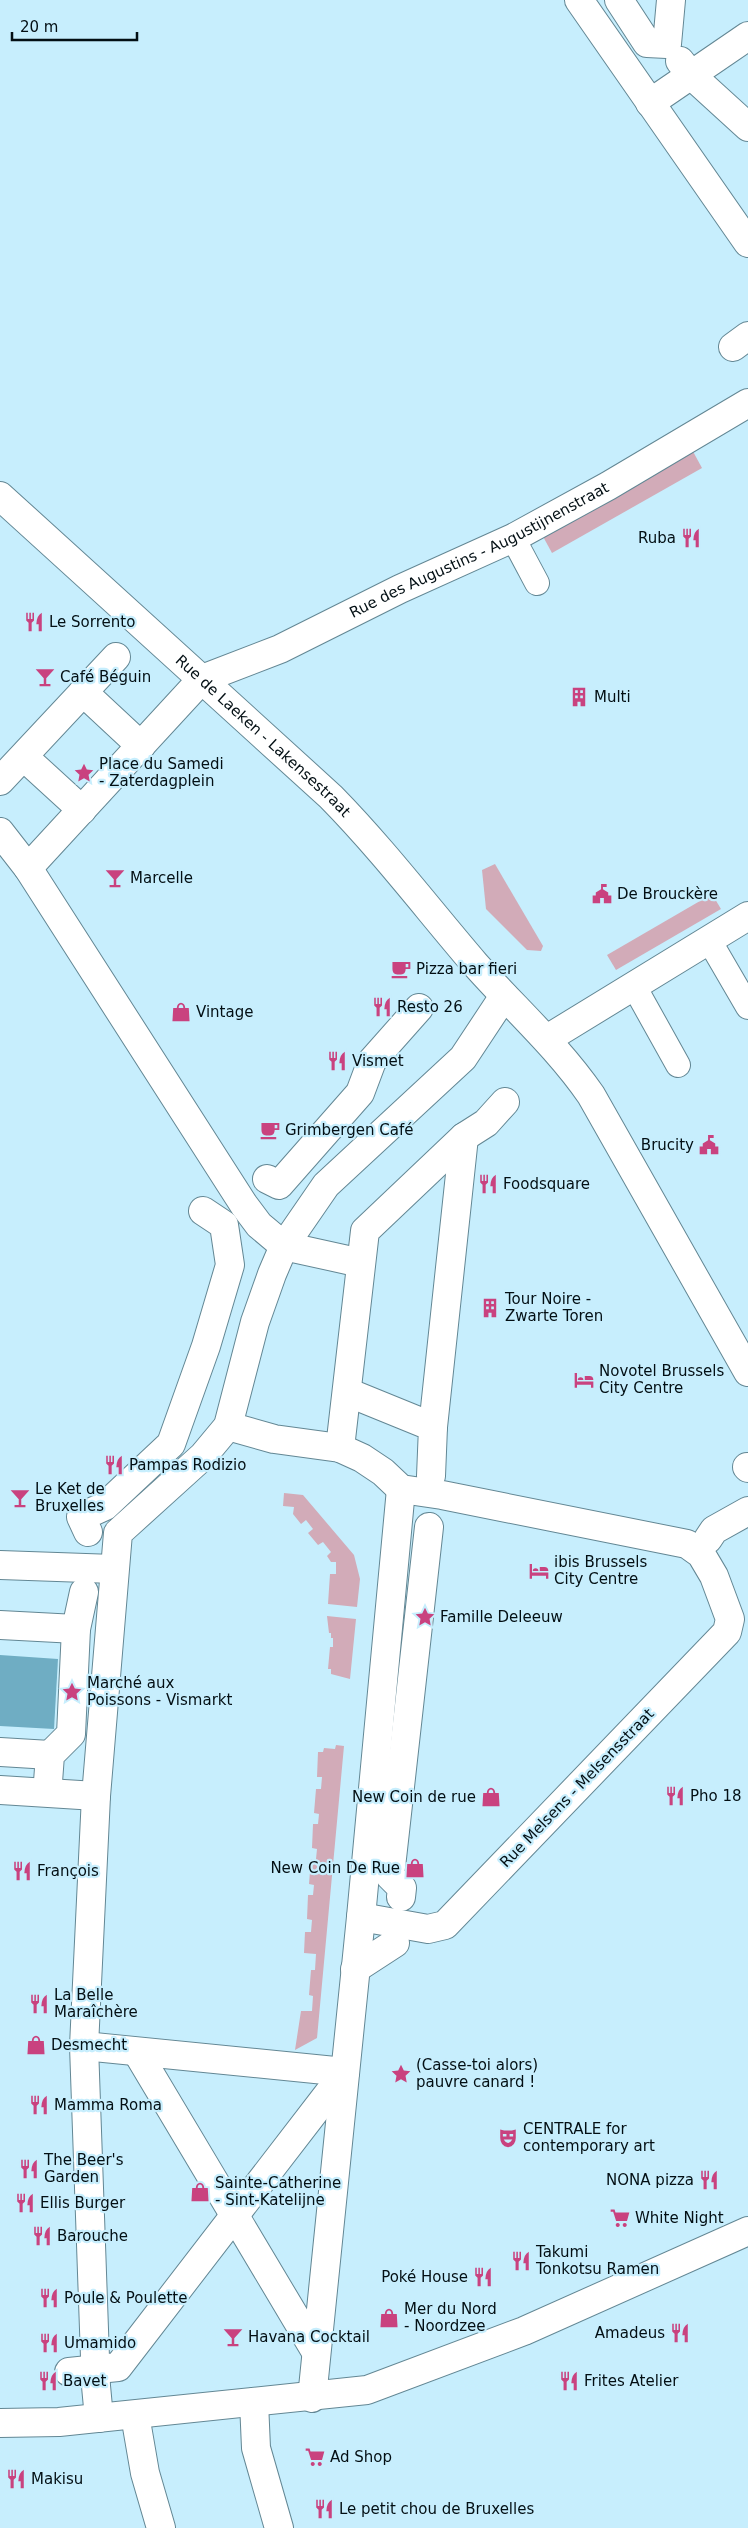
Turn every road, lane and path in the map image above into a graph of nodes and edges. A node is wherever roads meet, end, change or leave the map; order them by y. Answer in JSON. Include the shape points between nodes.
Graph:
{"nodes":[{"id":1,"x":579,"y":0,"type":"edge"},
{"id":2,"x":619,"y":0,"type":"edge"},
{"id":3,"x":661,"y":25,"type":"edge"},
{"id":4,"x":748,"y":36,"type":"edge"},
{"id":5,"x":691,"y":75,"type":"junction"},
{"id":6,"x":650,"y":103,"type":"junction"},
{"id":7,"x":748,"y":127,"type":"edge"},
{"id":8,"x":748,"y":243,"type":"edge"},
{"id":9,"x":748,"y":403,"type":"edge"},
{"id":10,"x":0,"y":496,"type":"edge"},
{"id":11,"x":513,"y":538,"type":"junction"},
{"id":12,"x":537,"y":583,"type":"dead end"},
{"id":13,"x":116,"y":657,"type":"dead end"},
{"id":14,"x":202,"y":679,"type":"junction"},
{"id":15,"x":83,"y":692,"type":"junction"},
{"id":16,"x":141,"y":746,"type":"junction"},
{"id":17,"x":24,"y":757,"type":"junction"},
{"id":18,"x":0,"y":781,"type":"edge"},
{"id":19,"x":82,"y":810,"type":"junction"},
{"id":20,"x":0,"y":832,"type":"edge"},
{"id":21,"x":28,"y":868,"type":"junction"},
{"id":22,"x":748,"y":916,"type":"edge"},
{"id":23,"x":709,"y":940,"type":"junction"},
{"id":24,"x":634,"y":986,"type":"junction"},
{"id":25,"x":504,"y":996,"type":"junction"},
{"id":26,"x":748,"y":1007,"type":"edge"},
{"id":27,"x":419,"y":1008,"type":"dead end"},
{"id":28,"x":547,"y":1039,"type":"junction"},
{"id":29,"x":678,"y":1065,"type":"dead end"},
{"id":30,"x":505,"y":1102,"type":"dead end"},
{"id":31,"x":464,"y":1137,"type":"junction"},
{"id":32,"x":259,"y":1178,"type":"dead end"},
{"id":33,"x":221,"y":1217,"type":"dead end"},
{"id":34,"x":284,"y":1246,"type":"junction"},
{"id":35,"x":362,"y":1263,"type":"junction"},
{"id":36,"x":748,"y":1372,"type":"edge"},
{"id":37,"x":347,"y":1392,"type":"junction"},
{"id":38,"x":228,"y":1426,"type":"junction"},
{"id":39,"x":433,"y":1427,"type":"junction"},
{"id":40,"x":340,"y":1448,"type":"junction"},
{"id":41,"x":431,"y":1476,"type":"dead end"},
{"id":42,"x":401,"y":1489,"type":"junction"},
{"id":43,"x":748,"y":1511,"type":"edge"},
{"id":44,"x":429,"y":1527,"type":"dead end"},
{"id":45,"x":88,"y":1532,"type":"dead end"},
{"id":46,"x":708,"y":1539,"type":"dead end"},
{"id":47,"x":0,"y":1565,"type":"edge"},
{"id":48,"x":114,"y":1569,"type":"junction"},
{"id":49,"x":84,"y":1592,"type":"dead end"},
{"id":50,"x":0,"y":1625,"type":"edge"},
{"id":51,"x":76,"y":1629,"type":"junction"},
{"id":52,"x":0,"y":1752,"type":"edge"},
{"id":53,"x":50,"y":1755,"type":"junction"},
{"id":54,"x":48,"y":1782,"type":"dead end"},
{"id":55,"x":0,"y":1790,"type":"edge"},
{"id":56,"x":96,"y":1796,"type":"junction"},
{"id":57,"x":401,"y":1897,"type":"dead end"},
{"id":58,"x":361,"y":1917,"type":"junction"},
{"id":59,"x":395,"y":1943,"type":"dead end"},
{"id":60,"x":355,"y":1969,"type":"junction"},
{"id":61,"x":84,"y":2046,"type":"junction"},
{"id":62,"x":137,"y":2052,"type":"junction"},
{"id":63,"x":345,"y":2072,"type":"junction"},
{"id":64,"x":233,"y":2214,"type":"junction"},
{"id":65,"x":748,"y":2231,"type":"edge"},
{"id":66,"x":316,"y":2352,"type":"junction"},
{"id":67,"x":96,"y":2369,"type":"junction"},
{"id":68,"x":69,"y":2372,"type":"dead end"},
{"id":69,"x":312,"y":2398,"type":"junction"},
{"id":70,"x":254,"y":2402,"type":"junction"},
{"id":71,"x":135,"y":2415,"type":"junction"},
{"id":72,"x":99,"y":2418,"type":"junction"},
{"id":73,"x":0,"y":2423,"type":"edge"},
{"id":74,"x":161,"y":2528,"type":"edge"},
{"id":75,"x":279,"y":2528,"type":"edge"}],
"edges":[{"from":1,"to":6,"type":"street"},
{"from":2,"to":3,"type":"street","via":[[647,43]]},
{"from":3,"to":5,"type":"street"},
{"from":4,"to":5,"type":"street"},
{"from":5,"to":6,"type":"street"},
{"from":5,"to":7,"type":"street"},
{"from":6,"to":8,"type":"street"},
{"from":9,"to":11,"type":"street","name":"Rue des Augustins - Augustijnenstraat"},
{"from":10,"to":14,"type":"street","name":"Rue de Laeken - Lakensestraat"},
{"from":11,"to":12,"type":"lane"},
{"from":11,"to":14,"type":"street","name":"Rue des Augustins - Augustijnenstraat","via":[[400,589],[280,649]]},
{"from":13,"to":15,"type":"street"},
{"from":14,"to":16,"type":"street"},
{"from":14,"to":25,"type":"street","name":"Rue de Laeken - Lakensestraat","via":[[271,740],[374,841]]},
{"from":15,"to":16,"type":"street"},
{"from":15,"to":17,"type":"street"},
{"from":16,"to":19,"type":"street"},
{"from":17,"to":18,"type":"street"},
{"from":17,"to":19,"type":"street"},
{"from":19,"to":21,"type":"street"},
{"from":20,"to":21,"type":"street"},
{"from":21,"to":34,"type":"street","via":[[244,1205],[259,1225]]},
{"from":22,"to":23,"type":"street"},
{"from":23,"to":24,"type":"street"},
{"from":23,"to":26,"type":"lane"},
{"from":24,"to":28,"type":"street"},
{"from":24,"to":29,"type":"lane"},
{"from":25,"to":28,"type":"street","name":"Rue de Laeken - Lakensestraat"},
{"from":25,"to":34,"type":"street","via":[[463,1058],[326,1185]]},
{"from":27,"to":32,"type":"street","via":[[372,1061],[360,1093],[279,1185]]},
{"from":28,"to":36,"type":"street","name":"Rue de Laeken - Lakensestraat","via":[[591,1095]]},
{"from":30,"to":31,"type":"street","via":[[486,1123]]},
{"from":31,"to":35,"type":"street","via":[[365,1231]]},
{"from":31,"to":39,"type":"street"},
{"from":33,"to":45,"type":"street","via":[[230,1265],[206,1346],[171,1444],[105,1506],[81,1517]]},
{"from":34,"to":35,"type":"street"},
{"from":34,"to":38,"type":"street","via":[[255,1322]]},
{"from":35,"to":37,"type":"street"},
{"from":37,"to":39,"type":"street"},
{"from":37,"to":40,"type":"street"},
{"from":38,"to":40,"type":"street","via":[[274,1439]]},
{"from":38,"to":48,"type":"street","via":[[203,1456],[118,1533]]},
{"from":39,"to":41,"type":"street"},
{"from":40,"to":42,"type":"street","via":[[376,1467]]},
{"from":42,"to":58,"type":"street"},
{"from":42,"to":58,"type":"street","name":"Rue Melsens - Melsensstraat","via":[[677,1541],[701,1554],[714,1576],[730,1619],[727,1632],[445,1925],[428,1928]]},
{"from":43,"to":46,"type":"street","via":[[714,1530]]},
{"from":44,"to":57,"type":"street","via":[[390,1876],[402,1888]]},
{"from":47,"to":48,"type":"street"},
{"from":48,"to":56,"type":"street"},
{"from":49,"to":51,"type":"street"},
{"from":50,"to":51,"type":"street"},
{"from":51,"to":53,"type":"street","via":[[71,1734]]},
{"from":52,"to":53,"type":"street"},
{"from":53,"to":54,"type":"street"},
{"from":55,"to":56,"type":"street"},
{"from":56,"to":61,"type":"street"},
{"from":58,"to":60,"type":"street"},
{"from":59,"to":60,"type":"street"},
{"from":60,"to":63,"type":"street"},
{"from":61,"to":62,"type":"street"},
{"from":61,"to":67,"type":"street"},
{"from":62,"to":63,"type":"street","via":[[209,2050]]},
{"from":62,"to":64,"type":"street"},
{"from":63,"to":64,"type":"street"},
{"from":63,"to":66,"type":"street"},
{"from":64,"to":66,"type":"street"},
{"from":64,"to":67,"type":"street","via":[[118,2367]]},
{"from":65,"to":69,"type":"street","via":[[524,2331],[367,2390]]},
{"from":66,"to":69,"type":"street"},
{"from":67,"to":68,"type":"street"},
{"from":67,"to":72,"type":"street"},
{"from":69,"to":70,"type":"street"},
{"from":70,"to":71,"type":"street"},
{"from":70,"to":75,"type":"street","via":[[256,2448]]},
{"from":71,"to":72,"type":"street"},
{"from":71,"to":74,"type":"street","via":[[145,2473]]},
{"from":72,"to":73,"type":"street"}]}
